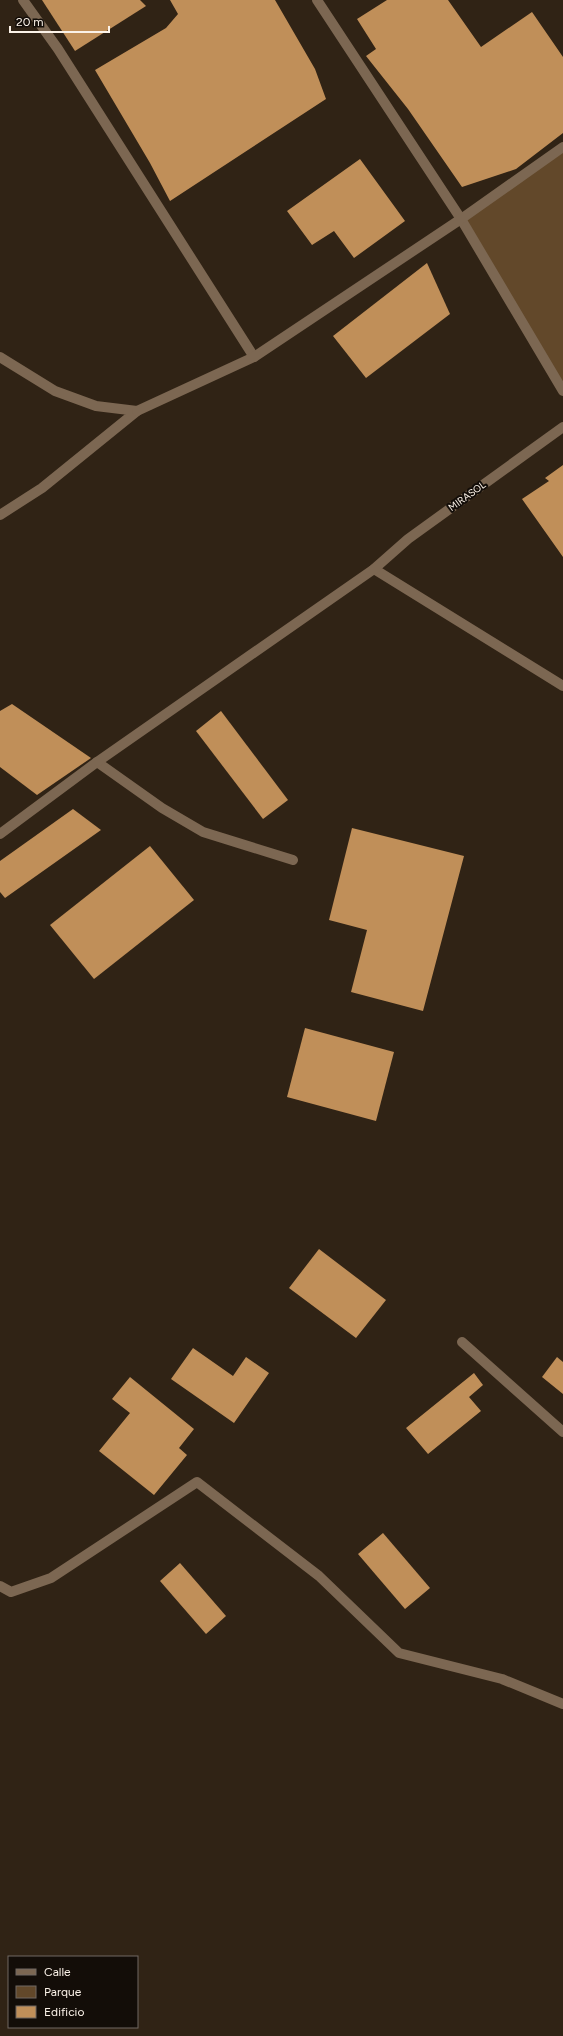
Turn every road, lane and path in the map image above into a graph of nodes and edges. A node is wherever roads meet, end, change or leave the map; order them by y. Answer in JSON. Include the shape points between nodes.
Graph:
{"nodes":[{"id":1,"x":23,"y":0,"type":"edge"},
{"id":2,"x":317,"y":0,"type":"edge"},
{"id":3,"x":563,"y":147,"type":"edge"},
{"id":4,"x":461,"y":219,"type":"junction"},
{"id":5,"x":254,"y":357,"type":"junction"},
{"id":6,"x":0,"y":358,"type":"edge"},
{"id":7,"x":563,"y":391,"type":"edge"},
{"id":8,"x":137,"y":410,"type":"junction"},
{"id":9,"x":563,"y":427,"type":"edge"},
{"id":10,"x":0,"y":516,"type":"edge"},
{"id":11,"x":374,"y":568,"type":"junction"},
{"id":12,"x":563,"y":686,"type":"edge"},
{"id":13,"x":97,"y":762,"type":"junction"},
{"id":14,"x":0,"y":834,"type":"edge"},
{"id":15,"x":293,"y":860,"type":"dead end"},
{"id":16,"x":462,"y":1342,"type":"dead end"},
{"id":17,"x":563,"y":1432,"type":"edge"},
{"id":18,"x":0,"y":1586,"type":"edge"},
{"id":19,"x":563,"y":1704,"type":"edge"}],
"edges":[{"from":1,"to":5,"type":"street","via":[[58,49]]},
{"from":2,"to":4,"type":"street"},
{"from":3,"to":4,"type":"street"},
{"from":4,"to":5,"type":"street"},
{"from":4,"to":7,"type":"street"},
{"from":5,"to":8,"type":"street"},
{"from":6,"to":8,"type":"street","via":[[55,391],[96,406]]},
{"from":8,"to":10,"type":"street","via":[[42,488]]},
{"from":9,"to":11,"type":"street","name":"MIRASOL","via":[[408,539]]},
{"from":11,"to":12,"type":"street"},
{"from":11,"to":13,"type":"street","name":"MIRASOL"},
{"from":13,"to":14,"type":"street","name":"MIRASOL"},
{"from":13,"to":15,"type":"street","via":[[162,808],[203,832]]},
{"from":16,"to":17,"type":"street"},
{"from":18,"to":19,"type":"street","via":[[11,1592],[51,1578],[197,1482],[319,1576],[399,1653],[502,1680]]}]}
